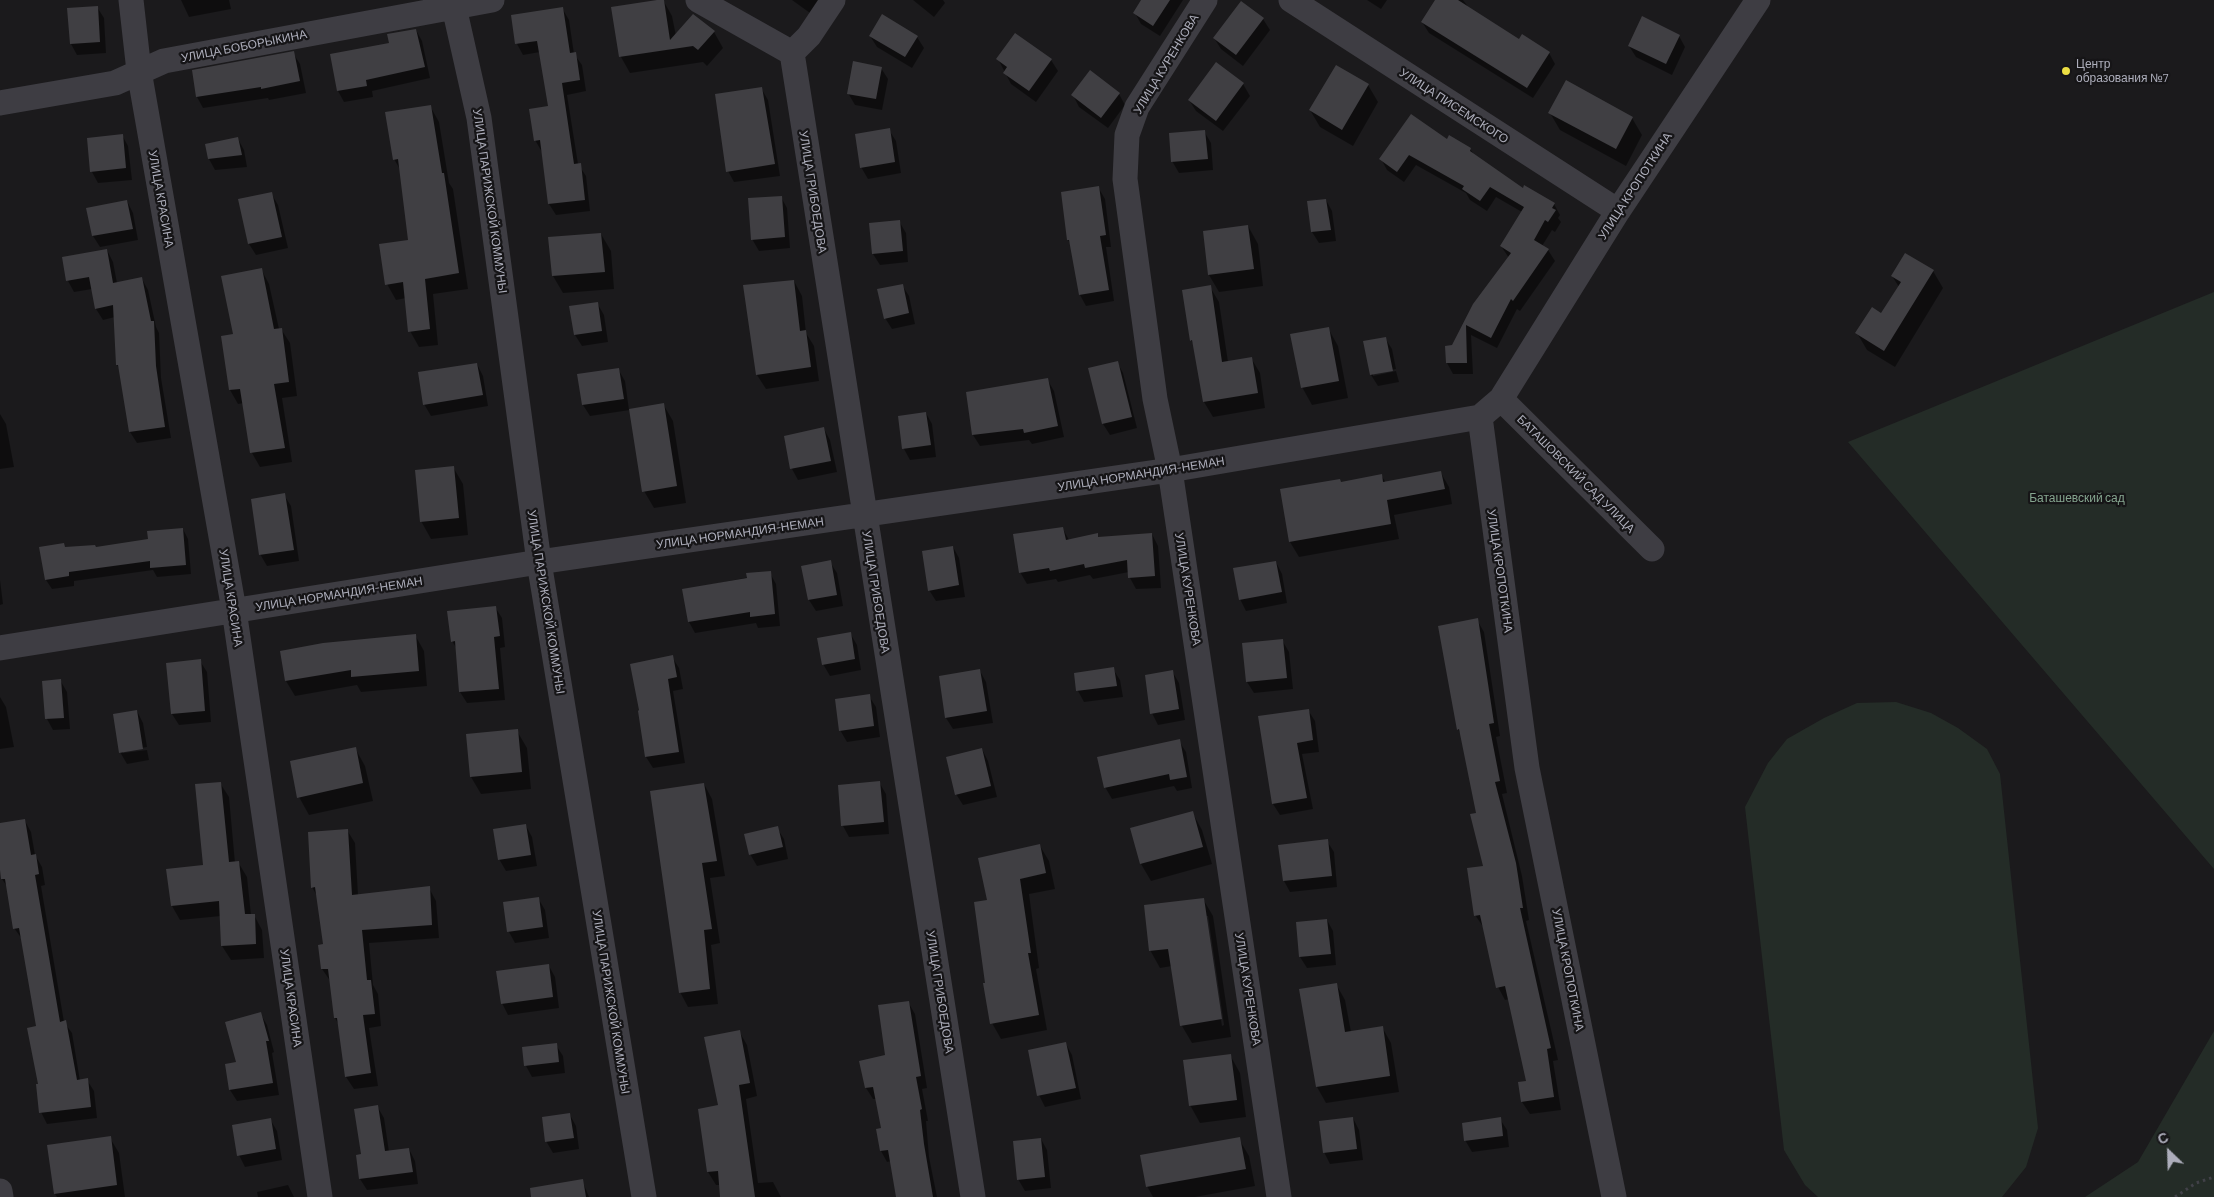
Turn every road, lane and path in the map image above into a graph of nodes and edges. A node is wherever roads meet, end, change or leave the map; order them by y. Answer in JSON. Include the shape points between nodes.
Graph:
{"nodes":[{"id":1,"x":131,"y":0,"type":"edge"},
{"id":2,"x":492,"y":0,"type":"edge"},
{"id":3,"x":698,"y":0,"type":"edge"},
{"id":4,"x":834,"y":0,"type":"edge"},
{"id":5,"x":1205,"y":0,"type":"edge"},
{"id":6,"x":1291,"y":0,"type":"edge"},
{"id":7,"x":1748,"y":6,"type":"edge"},
{"id":8,"x":454,"y":7,"type":"junction"},
{"id":9,"x":792,"y":53,"type":"junction"},
{"id":10,"x":139,"y":71,"type":"junction"},
{"id":11,"x":0,"y":104,"type":"edge"},
{"id":12,"x":1618,"y":211,"type":"junction"},
{"id":13,"x":1501,"y":399,"type":"junction"},
{"id":14,"x":1480,"y":417,"type":"junction"},
{"id":15,"x":1170,"y":470,"type":"junction"},
{"id":16,"x":864,"y":515,"type":"junction"},
{"id":17,"x":1652,"y":549,"type":"dead end"},
{"id":18,"x":539,"y":562,"type":"junction"},
{"id":19,"x":234,"y":610,"type":"junction"},
{"id":20,"x":0,"y":648,"type":"edge"},
{"id":21,"x":2214,"y":1177,"type":"edge"},
{"id":22,"x":0,"y":1191,"type":"edge"},
{"id":23,"x":1,"y":1197,"type":"edge"},
{"id":24,"x":320,"y":1197,"type":"edge"},
{"id":25,"x":644,"y":1197,"type":"edge"},
{"id":26,"x":973,"y":1197,"type":"edge"},
{"id":27,"x":1279,"y":1197,"type":"edge"},
{"id":28,"x":1614,"y":1197,"type":"edge"},
{"id":29,"x":2176,"y":1197,"type":"edge"}],
"edges":[{"from":1,"to":10,"type":"street","name":"УЛИЦА КРАСИНА"},
{"from":2,"to":8,"type":"street","name":"УЛИЦА БОБОРЫКИНА"},
{"from":3,"to":9,"type":"street"},
{"from":4,"to":9,"type":"street","via":[[809,36]]},
{"from":5,"to":15,"type":"street","name":"УЛИЦА КУРЕНКОВА","via":[[1137,107],[1127,135],[1125,179],[1155,399]]},
{"from":6,"to":12,"type":"street","name":"УЛИЦА ПИСЕМСКОГО"},
{"from":7,"to":12,"type":"street","name":"УЛИЦА КРОПОТКИНА"},
{"from":8,"to":10,"type":"street","name":"УЛИЦА БОБОРЫКИНА","via":[[164,61]]},
{"from":8,"to":18,"type":"street","name":"УЛИЦА ПАРИЖСКОЙ КОММУНЫ","via":[[479,118]]},
{"from":9,"to":16,"type":"street","name":"УЛИЦА ГРИБОЕДОВА"},
{"from":10,"to":11,"type":"street","name":"УЛИЦА БОБОРЫКИНА","via":[[115,84]]},
{"from":10,"to":19,"type":"street","name":"УЛИЦА КРАСИНА"},
{"from":12,"to":13,"type":"street","name":"УЛИЦА КРОПОТКИНА"},
{"from":13,"to":14,"type":"street","name":"УЛИЦА КРОПОТКИНА"},
{"from":13,"to":17,"type":"street","name":"БАТАШОВСКИЙ САД УЛИЦА"},
{"from":14,"to":15,"type":"street","name":"УЛИЦА НОРМАНДИЯ-НЕМАН"},
{"from":14,"to":28,"type":"street","name":"УЛИЦА КРОПОТКИНА","via":[[1527,768]]},
{"from":15,"to":16,"type":"street","name":"УЛИЦА НОРМАНДИЯ-НЕМАН"},
{"from":15,"to":27,"type":"street","name":"УЛИЦА КУРЕНКОВА"},
{"from":16,"to":18,"type":"street","name":"УЛИЦА НОРМАНДИЯ-НЕМАН"},
{"from":16,"to":26,"type":"street","name":"УЛИЦА ГРИБОЕДОВА"},
{"from":18,"to":19,"type":"street","name":"УЛИЦА НОРМАНДИЯ-НЕМАН"},
{"from":18,"to":25,"type":"street","name":"УЛИЦА ПАРИЖСКОЙ КОММУНЫ"},
{"from":19,"to":20,"type":"street","name":"УЛИЦА НОРМАНДИЯ-НЕМАН"},
{"from":19,"to":24,"type":"street","name":"УЛИЦА КРАСИНА"},
{"from":21,"to":29,"type":"path","via":[[2196,1183]]},
{"from":22,"to":23,"type":"street"}]}
